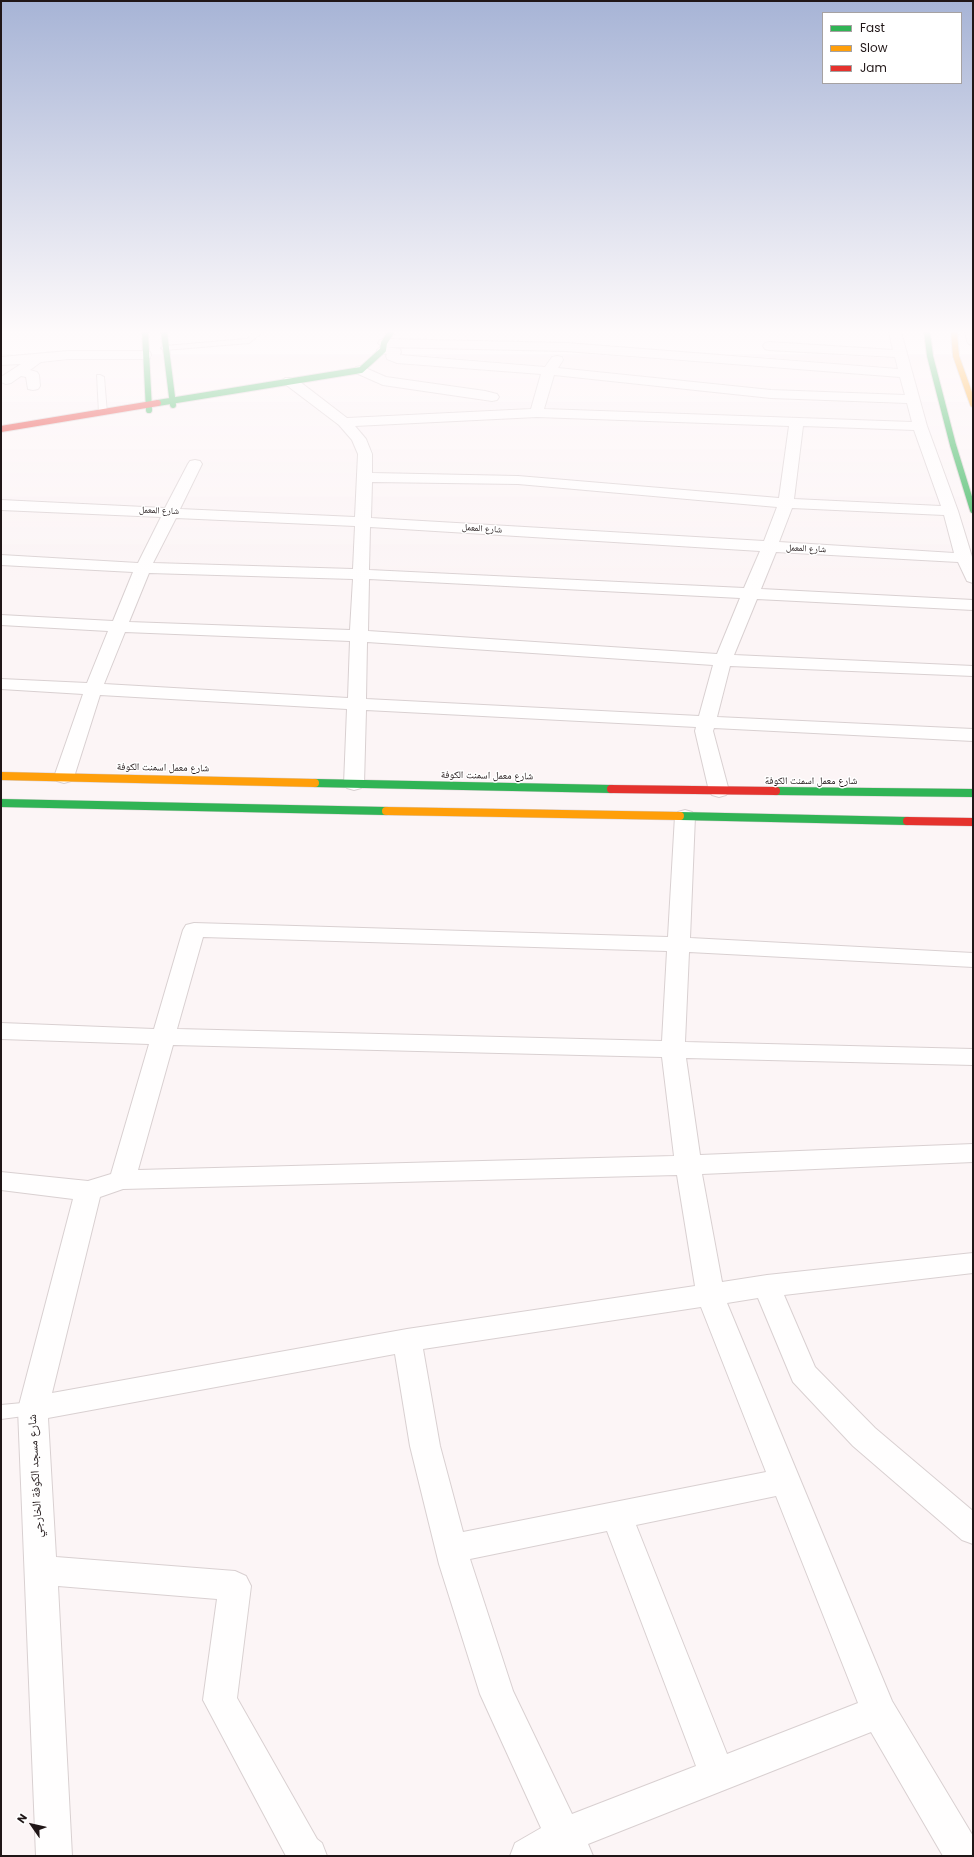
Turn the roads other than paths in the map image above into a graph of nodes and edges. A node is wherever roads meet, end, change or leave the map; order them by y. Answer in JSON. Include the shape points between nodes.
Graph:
{"nodes":[{"id":1,"x":66,"y":419,"type":"edge"},
{"id":2,"x":90,"y":419,"type":"edge"},
{"id":3,"x":340,"y":419,"type":"edge"},
{"id":4,"x":415,"y":419,"type":"edge"},
{"id":5,"x":727,"y":419,"type":"edge"},
{"id":6,"x":918,"y":419,"type":"edge"},
{"id":7,"x":948,"y":419,"type":"edge"},
{"id":8,"x":772,"y":420,"type":"joint"},
{"id":9,"x":797,"y":421,"type":"junction"},
{"id":10,"x":344,"y":422,"type":"junction"},
{"id":11,"x":920,"y":426,"type":"junction"},
{"id":12,"x":1,"y":429,"type":"edge"},
{"id":13,"x":1,"y":435,"type":"edge"},
{"id":14,"x":195,"y":464,"type":"dead end"},
{"id":15,"x":364,"y":477,"type":"junction"},
{"id":16,"x":786,"y":503,"type":"junction"},
{"id":17,"x":1,"y":505,"type":"edge"},
{"id":18,"x":973,"y":510,"type":"edge"},
{"id":19,"x":950,"y":511,"type":"junction"},
{"id":20,"x":171,"y":512,"type":"junction"},
{"id":21,"x":363,"y":522,"type":"junction"},
{"id":22,"x":770,"y":547,"type":"junction"},
{"id":23,"x":964,"y":558,"type":"junction"},
{"id":24,"x":1,"y":560,"type":"edge"},
{"id":25,"x":143,"y":568,"type":"junction"},
{"id":26,"x":361,"y":574,"type":"junction"},
{"id":27,"x":973,"y":578,"type":"edge"},
{"id":28,"x":752,"y":593,"type":"junction"},
{"id":29,"x":973,"y":605,"type":"edge"},
{"id":30,"x":1,"y":620,"type":"edge"},
{"id":31,"x":120,"y":627,"type":"junction"},
{"id":32,"x":359,"y":636,"type":"junction"},
{"id":33,"x":723,"y":660,"type":"junction"},
{"id":34,"x":973,"y":671,"type":"edge"},
{"id":35,"x":1,"y":684,"type":"edge"},
{"id":36,"x":93,"y":690,"type":"junction"},
{"id":37,"x":357,"y":704,"type":"junction"},
{"id":38,"x":707,"y":722,"type":"junction"},
{"id":39,"x":973,"y":735,"type":"edge"},
{"id":40,"x":1,"y":776,"type":"edge"},
{"id":41,"x":59,"y":776,"type":"junction"},
{"id":42,"x":354,"y":784,"type":"junction"},
{"id":43,"x":718,"y":791,"type":"junction"},
{"id":44,"x":3,"y":792,"type":"edge"},
{"id":45,"x":973,"y":793,"type":"edge"},
{"id":46,"x":1,"y":803,"type":"edge"},
{"id":47,"x":37,"y":804,"type":"junction"},
{"id":48,"x":685,"y":816,"type":"junction"},
{"id":49,"x":973,"y":822,"type":"edge"},
{"id":50,"x":678,"y":944,"type":"junction"},
{"id":51,"x":973,"y":960,"type":"edge"},
{"id":52,"x":1,"y":1031,"type":"edge"},
{"id":53,"x":163,"y":1036,"type":"junction"},
{"id":54,"x":673,"y":1050,"type":"junction"},
{"id":55,"x":973,"y":1057,"type":"edge"},
{"id":56,"x":973,"y":1152,"type":"edge"},
{"id":57,"x":688,"y":1165,"type":"junction"},
{"id":58,"x":1,"y":1180,"type":"edge"},
{"id":59,"x":122,"y":1180,"type":"junction"},
{"id":60,"x":88,"y":1191,"type":"junction"},
{"id":61,"x":973,"y":1263,"type":"edge"},
{"id":62,"x":767,"y":1286,"type":"junction"},
{"id":63,"x":710,"y":1295,"type":"junction"},
{"id":64,"x":407,"y":1340,"type":"junction"},
{"id":65,"x":33,"y":1409,"type":"junction"},
{"id":66,"x":1,"y":1412,"type":"edge"},
{"id":67,"x":785,"y":1480,"type":"junction"},
{"id":68,"x":616,"y":1515,"type":"junction"},
{"id":69,"x":973,"y":1530,"type":"edge"},
{"id":70,"x":451,"y":1549,"type":"junction"},
{"id":71,"x":41,"y":1570,"type":"junction"},
{"id":72,"x":880,"y":1712,"type":"junction"},
{"id":73,"x":718,"y":1776,"type":"junction"},
{"id":74,"x":569,"y":1846,"type":"edge"},
{"id":75,"x":54,"y":1856,"type":"edge"},
{"id":76,"x":309,"y":1856,"type":"edge"},
{"id":77,"x":528,"y":1856,"type":"edge"},
{"id":78,"x":964,"y":1856,"type":"edge"}],
"edges":[{"from":1,"to":12,"type":"street"},
{"from":2,"to":13,"type":"street"},
{"from":3,"to":10,"type":"street"},
{"from":4,"to":10,"type":"street"},
{"from":5,"to":8,"type":"street"},
{"from":6,"to":11,"type":"street"},
{"from":7,"to":18,"type":"street","via":[[953,446]]},
{"from":8,"to":9,"type":"street"},
{"from":9,"to":11,"type":"street"},
{"from":9,"to":16,"type":"street"},
{"from":10,"to":15,"type":"street","via":[[359,439],[365,454]]},
{"from":11,"to":19,"type":"street"},
{"from":14,"to":20,"type":"street"},
{"from":15,"to":16,"type":"street","via":[[518,480]]},
{"from":15,"to":21,"type":"street"},
{"from":16,"to":19,"type":"street"},
{"from":16,"to":22,"type":"street"},
{"from":17,"to":20,"type":"street","name":"شارع المعمل"},
{"from":19,"to":23,"type":"street"},
{"from":20,"to":21,"type":"street","name":"شارع المعمل"},
{"from":20,"to":25,"type":"street"},
{"from":21,"to":22,"type":"street","name":"شارع المعمل"},
{"from":21,"to":26,"type":"street"},
{"from":22,"to":23,"type":"street","name":"شارع المعمل"},
{"from":22,"to":28,"type":"street"},
{"from":23,"to":27,"type":"street"},
{"from":24,"to":25,"type":"street"},
{"from":25,"to":26,"type":"street"},
{"from":25,"to":31,"type":"street"},
{"from":26,"to":28,"type":"street"},
{"from":26,"to":32,"type":"street"},
{"from":28,"to":29,"type":"street"},
{"from":28,"to":33,"type":"street"},
{"from":30,"to":31,"type":"street"},
{"from":31,"to":32,"type":"street"},
{"from":31,"to":36,"type":"street"},
{"from":32,"to":33,"type":"street"},
{"from":32,"to":37,"type":"street"},
{"from":33,"to":34,"type":"street"},
{"from":33,"to":38,"type":"street"},
{"from":35,"to":36,"type":"street"},
{"from":36,"to":37,"type":"street"},
{"from":36,"to":41,"type":"street"},
{"from":37,"to":38,"type":"street"},
{"from":37,"to":42,"type":"street"},
{"from":38,"to":39,"type":"street"},
{"from":38,"to":43,"type":"street","via":[[704,731]]},
{"from":40,"to":41,"type":"street","name":"شارع معمل اسمنت الكوفة"},
{"from":40,"to":44,"type":"street","via":[[5,782]]},
{"from":41,"to":42,"type":"street","name":"شارع معمل اسمنت الكوفة"},
{"from":41,"to":47,"type":"street","via":[[41,782],[34,790],[33,798]]},
{"from":42,"to":43,"type":"street","name":"شارع معمل اسمنت الكوفة"},
{"from":43,"to":45,"type":"street","name":"شارع معمل اسمنت الكوفة"},
{"from":46,"to":47,"type":"street"},
{"from":47,"to":48,"type":"street"},
{"from":48,"to":49,"type":"street"},
{"from":48,"to":50,"type":"street"},
{"from":50,"to":51,"type":"street"},
{"from":50,"to":53,"type":"street","via":[[194,930]]},
{"from":50,"to":54,"type":"street"},
{"from":52,"to":53,"type":"street"},
{"from":53,"to":54,"type":"street"},
{"from":53,"to":59,"type":"street"},
{"from":54,"to":55,"type":"street"},
{"from":54,"to":57,"type":"street"},
{"from":56,"to":57,"type":"street"},
{"from":57,"to":59,"type":"street"},
{"from":57,"to":63,"type":"street"},
{"from":58,"to":60,"type":"street"},
{"from":59,"to":60,"type":"street"},
{"from":60,"to":65,"type":"street","name":"شارع مسجد الكوفة الخارجي"},
{"from":61,"to":62,"type":"street"},
{"from":62,"to":63,"type":"street"},
{"from":62,"to":69,"type":"street","via":[[803,1374],[864,1437]]},
{"from":63,"to":64,"type":"street"},
{"from":63,"to":67,"type":"street"},
{"from":64,"to":65,"type":"street"},
{"from":64,"to":70,"type":"street","via":[[425,1446]]},
{"from":65,"to":66,"type":"lane"},
{"from":65,"to":71,"type":"street","name":"شارع مسجد الكوفة الخارجي"},
{"from":67,"to":68,"type":"street"},
{"from":67,"to":72,"type":"street"},
{"from":68,"to":70,"type":"street"},
{"from":68,"to":73,"type":"street"},
{"from":70,"to":74,"type":"street","via":[[497,1694]]},
{"from":71,"to":75,"type":"street","name":"شارع مسجد الكوفة الخارجي"},
{"from":71,"to":76,"type":"street","via":[[235,1586],[220,1700],[304,1852]]},
{"from":72,"to":73,"type":"street"},
{"from":72,"to":78,"type":"street"},
{"from":73,"to":74,"type":"street"},
{"from":74,"to":77,"type":"street"}]}
